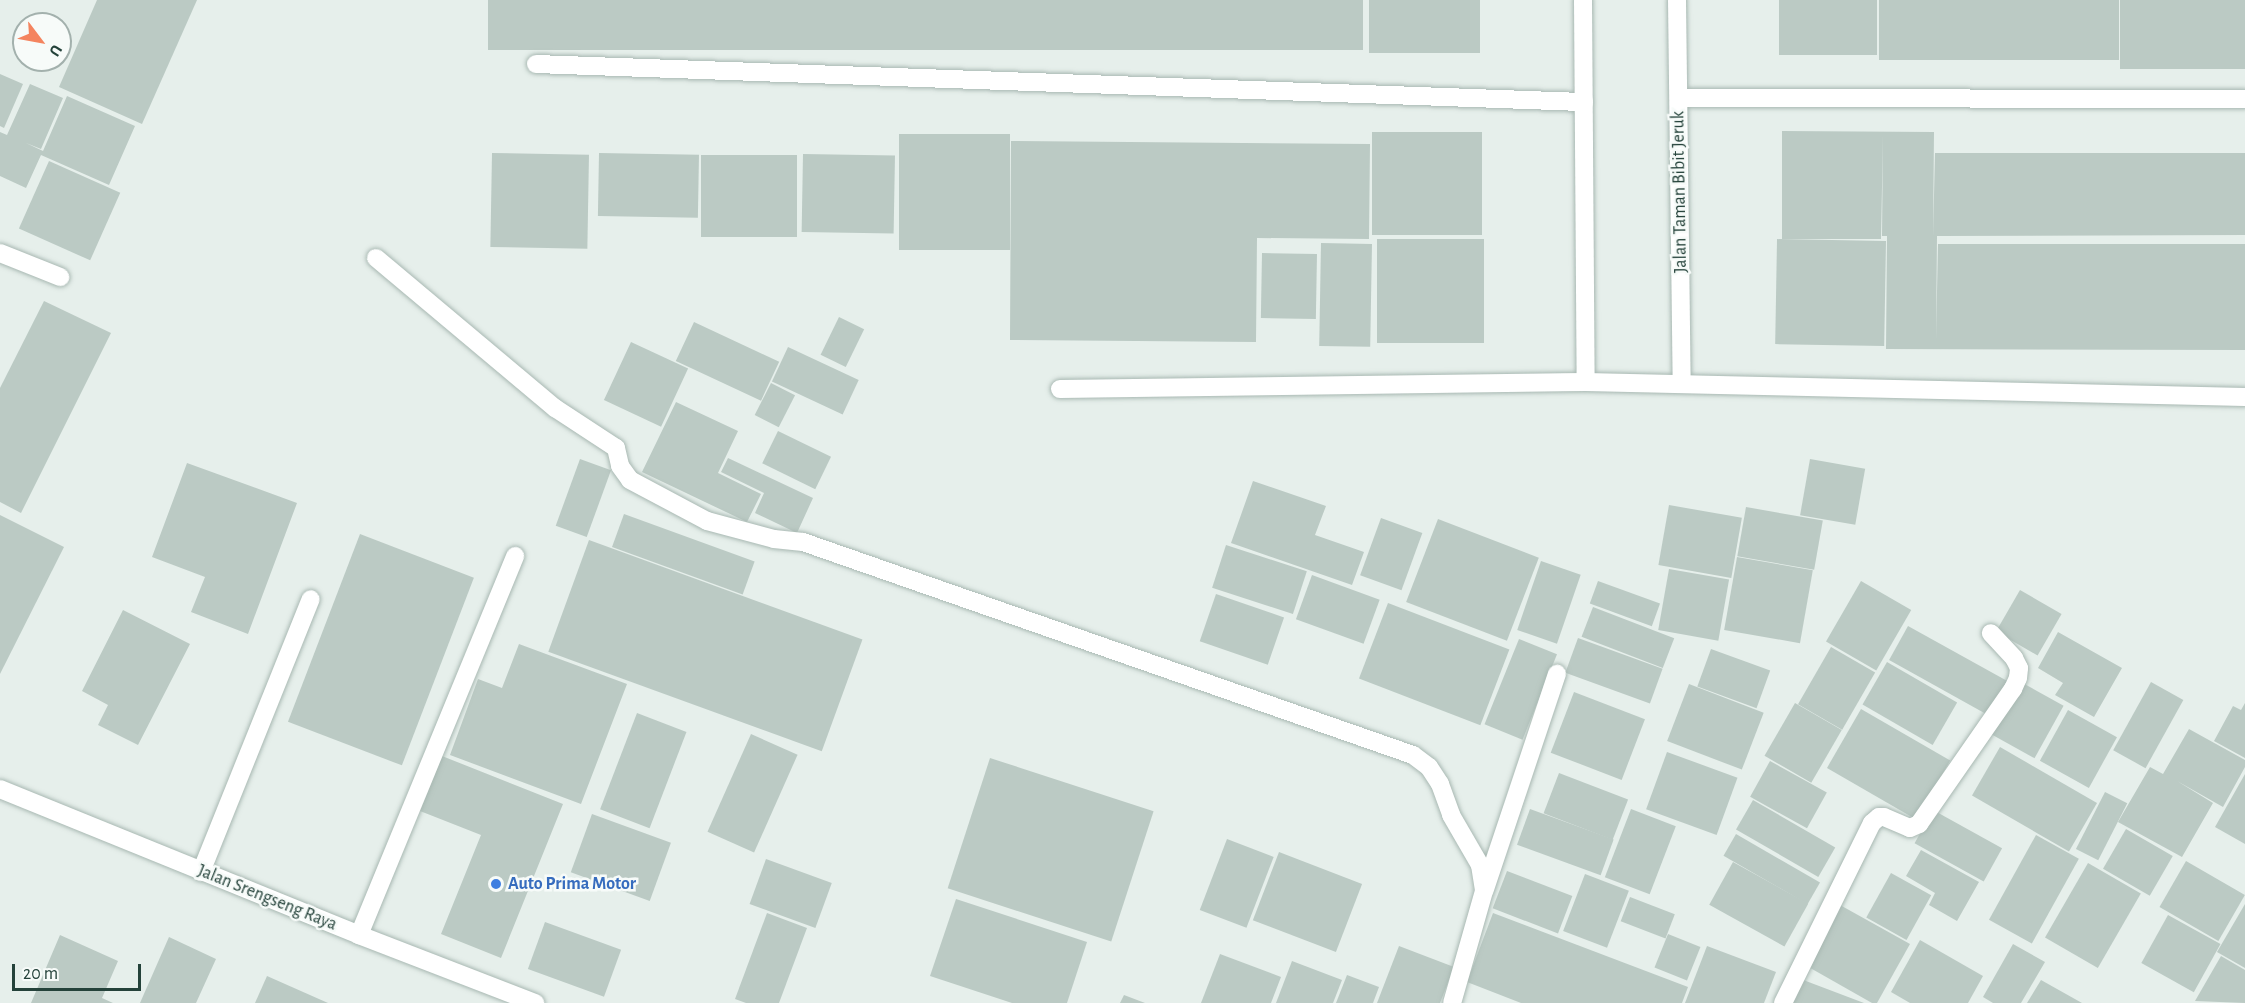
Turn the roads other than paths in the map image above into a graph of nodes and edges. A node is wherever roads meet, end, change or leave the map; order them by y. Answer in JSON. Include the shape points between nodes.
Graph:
{"nodes":[{"id":1,"x":1583,"y":0,"type":"edge"},
{"id":2,"x":1677,"y":0,"type":"edge"},
{"id":3,"x":536,"y":64,"type":"dead end"},
{"id":4,"x":1679,"y":98,"type":"junction"},
{"id":5,"x":2245,"y":99,"type":"edge"},
{"id":6,"x":1584,"y":102,"type":"junction"},
{"id":7,"x":0,"y":253,"type":"edge"},
{"id":8,"x":376,"y":258,"type":"dead end"},
{"id":9,"x":60,"y":277,"type":"dead end"},
{"id":10,"x":1586,"y":382,"type":"junction"},
{"id":11,"x":1682,"y":384,"type":"junction"},
{"id":12,"x":1060,"y":389,"type":"dead end"},
{"id":13,"x":2245,"y":397,"type":"edge"},
{"id":14,"x":515,"y":556,"type":"dead end"},
{"id":15,"x":311,"y":599,"type":"dead end"},
{"id":16,"x":1991,"y":633,"type":"dead end"},
{"id":17,"x":1557,"y":674,"type":"dead end"},
{"id":18,"x":0,"y":789,"type":"edge"},
{"id":19,"x":201,"y":872,"type":"junction"},
{"id":20,"x":1484,"y":891,"type":"junction"},
{"id":21,"x":359,"y":935,"type":"junction"},
{"id":22,"x":524,"y":1001,"type":"edge"},
{"id":23,"x":1452,"y":1003,"type":"edge"},
{"id":24,"x":1783,"y":1003,"type":"edge"}],
"edges":[{"from":1,"to":6,"type":"street"},
{"from":2,"to":4,"type":"street","name":"Jalan Taman Bibit Jeruk"},
{"from":3,"to":6,"type":"street"},
{"from":4,"to":5,"type":"street"},
{"from":4,"to":11,"type":"street","name":"Jalan Taman Bibit Jeruk"},
{"from":6,"to":10,"type":"street"},
{"from":7,"to":9,"type":"street"},
{"from":8,"to":20,"type":"street","via":[[555,408],[616,448],[620,466],[630,480],[707,521],[803,542],[1413,755],[1429,767],[1440,784],[1451,815],[1480,865]]},
{"from":10,"to":11,"type":"street"},
{"from":10,"to":12,"type":"street"},
{"from":11,"to":13,"type":"street"},
{"from":14,"to":21,"type":"street"},
{"from":15,"to":19,"type":"street"},
{"from":16,"to":24,"type":"street","via":[[2019,668],[2013,689],[1919,824],[1910,828],[1884,817],[1872,823]]},
{"from":17,"to":20,"type":"street"},
{"from":18,"to":19,"type":"street","name":"Jalan Srengseng Raya"},
{"from":19,"to":21,"type":"street","name":"Jalan Srengseng Raya"},
{"from":20,"to":23,"type":"street"},
{"from":21,"to":22,"type":"street","name":"Jalan Srengseng Raya"}]}
